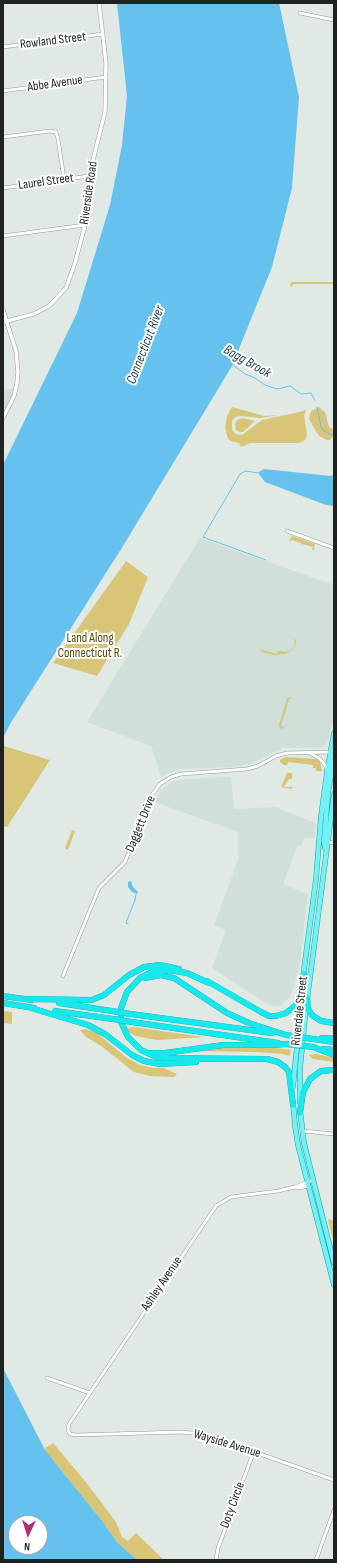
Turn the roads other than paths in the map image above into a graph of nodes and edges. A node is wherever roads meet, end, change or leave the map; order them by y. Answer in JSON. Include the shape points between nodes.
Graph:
{"nodes":[{"id":1,"x":100,"y":3,"type":"edge"},
{"id":2,"x":300,"y":13,"type":"dead end"},
{"id":3,"x":334,"y":20,"type":"edge"},
{"id":4,"x":103,"y":34,"type":"junction"},
{"id":5,"x":3,"y":47,"type":"edge"},
{"id":6,"x":106,"y":77,"type":"junction"},
{"id":7,"x":3,"y":90,"type":"edge"},
{"id":8,"x":3,"y":137,"type":"edge"},
{"id":9,"x":89,"y":176,"type":"junction"},
{"id":10,"x":64,"y":179,"type":"junction"},
{"id":11,"x":3,"y":188,"type":"edge"},
{"id":12,"x":85,"y":225,"type":"junction"},
{"id":13,"x":3,"y":236,"type":"edge"},
{"id":14,"x":3,"y":310,"type":"edge"},
{"id":15,"x":5,"y":322,"type":"edge"},
{"id":16,"x":3,"y":418,"type":"edge"},
{"id":17,"x":287,"y":531,"type":"dead end"},
{"id":18,"x":334,"y":548,"type":"edge"},
{"id":19,"x":334,"y":733,"type":"edge"},
{"id":20,"x":332,"y":751,"type":"edge"},
{"id":21,"x":309,"y":753,"type":"junction"},
{"id":22,"x":327,"y":772,"type":"junction"},
{"id":23,"x":334,"y":794,"type":"edge"},
{"id":24,"x":328,"y":842,"type":"junction"},
{"id":25,"x":334,"y":843,"type":"edge"},
{"id":26,"x":325,"y":852,"type":"junction"},
{"id":27,"x":304,"y":974,"type":"junction"},
{"id":28,"x":63,"y":976,"type":"dead end"},
{"id":29,"x":209,"y":982,"type":"junction"},
{"id":30,"x":127,"y":992,"type":"junction"},
{"id":31,"x":3,"y":996,"type":"edge"},
{"id":32,"x":307,"y":997,"type":"junction"},
{"id":33,"x":29,"y":999,"type":"junction"},
{"id":34,"x":3,"y":1003,"type":"edge"},
{"id":35,"x":31,"y":1008,"type":"junction"},
{"id":36,"x":334,"y":1023,"type":"edge"},
{"id":37,"x":286,"y":1035,"type":"junction"},
{"id":38,"x":128,"y":1037,"type":"junction"},
{"id":39,"x":334,"y":1038,"type":"edge"},
{"id":40,"x":313,"y":1039,"type":"junction"},
{"id":41,"x":334,"y":1042,"type":"edge"},
{"id":42,"x":286,"y":1044,"type":"junction"},
{"id":43,"x":313,"y":1047,"type":"junction"},
{"id":44,"x":334,"y":1050,"type":"edge"},
{"id":45,"x":334,"y":1055,"type":"edge"},
{"id":46,"x":261,"y":1059,"type":"junction"},
{"id":47,"x":334,"y":1070,"type":"edge"},
{"id":48,"x":293,"y":1105,"type":"junction"},
{"id":49,"x":300,"y":1113,"type":"junction"},
{"id":50,"x":302,"y":1131,"type":"junction"},
{"id":51,"x":334,"y":1134,"type":"edge"},
{"id":52,"x":311,"y":1183,"type":"junction"},
{"id":53,"x":334,"y":1263,"type":"edge"},
{"id":54,"x":334,"y":1285,"type":"edge"},
{"id":55,"x":47,"y":1378,"type":"dead end"},
{"id":56,"x":90,"y":1393,"type":"junction"},
{"id":57,"x":69,"y":1433,"type":"joint"},
{"id":58,"x":254,"y":1452,"type":"junction"},
{"id":59,"x":334,"y":1480,"type":"edge"},
{"id":60,"x":334,"y":1510,"type":"edge"},
{"id":61,"x":216,"y":1560,"type":"edge"},
{"id":62,"x":316,"y":1560,"type":"edge"}],
"edges":[{"from":1,"to":4,"type":"street","name":"Riverside Road"},
{"from":2,"to":3,"type":"street"},
{"from":4,"to":5,"type":"street","name":"Rowland Street"},
{"from":4,"to":6,"type":"street","name":"Riverside Road"},
{"from":6,"to":7,"type":"street","name":"Abbe Avenue"},
{"from":6,"to":9,"type":"street","name":"Riverside Road","via":[[104,116]]},
{"from":8,"to":10,"type":"street","via":[[56,132]]},
{"from":9,"to":10,"type":"street","name":"Laurel Street"},
{"from":9,"to":12,"type":"street","name":"Riverside Road"},
{"from":10,"to":11,"type":"street","name":"Laurel Street"},
{"from":12,"to":13,"type":"street"},
{"from":12,"to":15,"type":"street","name":"Riverside Road","via":[[76,263],[63,292],[40,311]]},
{"from":14,"to":15,"type":"street"},
{"from":15,"to":16,"type":"street","via":[[16,351],[18,372],[14,396]]},
{"from":17,"to":18,"type":"street"},
{"from":19,"to":20,"type":"main road","name":"Riverdale Street"},
{"from":20,"to":21,"type":"street","name":"Daggett Drive"},
{"from":20,"to":22,"type":"main road","name":"Riverdale Street"},
{"from":20,"to":26,"type":"main road"},
{"from":21,"to":22,"type":"street","via":[[319,758]]},
{"from":21,"to":28,"type":"street","name":"Daggett Drive","via":[[282,754],[242,771],[178,775],[158,786],[148,802],[125,862],[99,888]]},
{"from":22,"to":27,"type":"main road","name":"Riverdale Street"},
{"from":23,"to":24,"type":"main road","name":"Riverdale Street"},
{"from":24,"to":25,"type":"street"},
{"from":24,"to":26,"type":"main road","name":"Riverdale Street"},
{"from":26,"to":32,"type":"main road","name":"Riverdale Street"},
{"from":27,"to":29,"type":"highway","via":[[297,1002],[290,1010],[279,1016],[269,1016]]},
{"from":27,"to":48,"type":"main road","name":"Riverdale Street"},
{"from":29,"to":30,"type":"highway","via":[[183,972],[160,970],[140,978]]},
{"from":29,"to":33,"type":"highway","via":[[179,968],[157,965],[144,967],[132,973],[106,994],[94,1000]]},
{"from":30,"to":37,"type":"highway","via":[[146,977],[168,976],[180,981],[232,1016]]},
{"from":30,"to":38,"type":"highway","via":[[120,1016]]},
{"from":31,"to":33,"type":"highway"},
{"from":32,"to":36,"type":"highway","via":[[308,1009],[312,1015],[322,1021]]},
{"from":32,"to":49,"type":"main road","name":"Riverdale Street","via":[[300,1068]]},
{"from":33,"to":37,"type":"highway","bridge":true},
{"from":34,"to":35,"type":"highway"},
{"from":35,"to":42,"type":"highway","bridge":true},
{"from":35,"to":46,"type":"highway","via":[[88,1025],[105,1034],[135,1057],[150,1063]]},
{"from":37,"to":40,"type":"highway","bridge":true},
{"from":38,"to":42,"type":"highway","via":[[141,1049],[156,1053],[218,1045]]},
{"from":38,"to":46,"type":"highway","via":[[141,1050],[159,1058]]},
{"from":39,"to":40,"type":"highway"},
{"from":40,"to":41,"type":"highway"},
{"from":42,"to":43,"type":"highway","bridge":true},
{"from":43,"to":44,"type":"highway"},
{"from":43,"to":45,"type":"highway"},
{"from":46,"to":48,"type":"highway","via":[[275,1061],[287,1069]]},
{"from":47,"to":49,"type":"highway","via":[[321,1071],[310,1079],[303,1092]]},
{"from":48,"to":52,"type":"main road","name":"Riverdale Street","via":[[297,1137]]},
{"from":49,"to":50,"type":"main road","name":"Riverdale Street"},
{"from":50,"to":51,"type":"street"},
{"from":50,"to":52,"type":"main road","name":"Riverdale Street"},
{"from":52,"to":53,"type":"main road","name":"Riverdale Street"},
{"from":52,"to":54,"type":"main road","name":"Riverdale Street"},
{"from":52,"to":56,"type":"street","name":"Ashley Avenue","via":[[267,1193],[231,1197],[216,1206]]},
{"from":55,"to":56,"type":"street"},
{"from":56,"to":57,"type":"street","name":"Ashley Avenue","via":[[69,1424]]},
{"from":57,"to":58,"type":"street","name":"Wayside Avenue","via":[[78,1435],[193,1432]]},
{"from":58,"to":59,"type":"street","name":"Wayside Avenue"},
{"from":58,"to":61,"type":"street","name":"Doty Circle","via":[[219,1545]]},
{"from":60,"to":62,"type":"street"}]}
